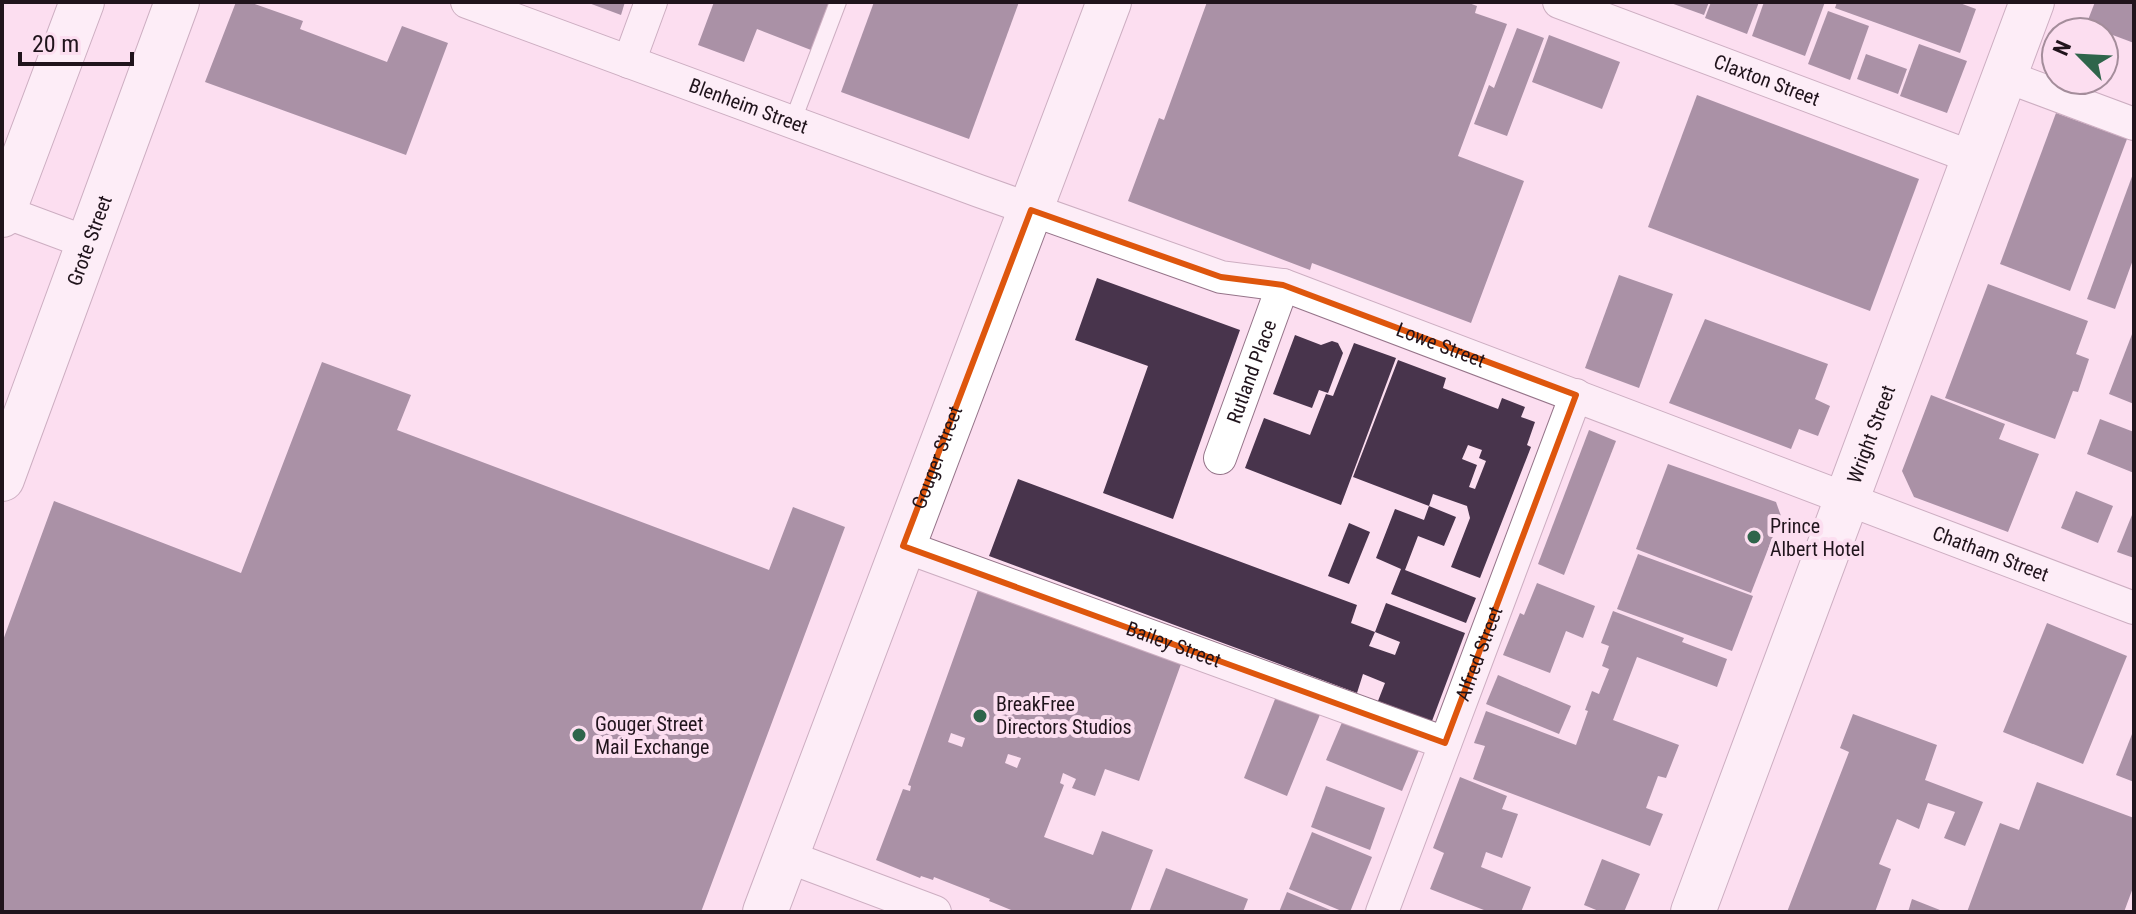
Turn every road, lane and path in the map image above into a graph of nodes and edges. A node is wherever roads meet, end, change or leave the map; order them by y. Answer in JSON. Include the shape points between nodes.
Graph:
{"nodes":[{"id":1,"x":82,"y":2,"type":"edge"},
{"id":2,"x":177,"y":2,"type":"edge"},
{"id":3,"x":467,"y":2,"type":"edge"},
{"id":4,"x":651,"y":2,"type":"edge"},
{"id":5,"x":838,"y":2,"type":"edge"},
{"id":6,"x":1109,"y":2,"type":"edge"},
{"id":7,"x":1559,"y":2,"type":"edge"},
{"id":8,"x":2032,"y":2,"type":"edge"},
{"id":9,"x":629,"y":62,"type":"junction"},
{"id":10,"x":2005,"y":76,"type":"junction"},
{"id":11,"x":792,"y":123,"type":"junction"},
{"id":12,"x":2134,"y":124,"type":"edge"},
{"id":13,"x":1974,"y":158,"type":"junction"},
{"id":14,"x":1031,"y":210,"type":"junction"},
{"id":15,"x":3,"y":213,"type":"edge"},
{"id":16,"x":88,"y":243,"type":"junction"},
{"id":17,"x":1283,"y":285,"type":"junction"},
{"id":18,"x":1576,"y":395,"type":"junction"},
{"id":19,"x":1220,"y":458,"type":"dead end"},
{"id":20,"x":2,"y":479,"type":"edge"},
{"id":21,"x":1846,"y":500,"type":"junction"},
{"id":22,"x":903,"y":546,"type":"junction"},
{"id":23,"x":2134,"y":608,"type":"edge"},
{"id":24,"x":1445,"y":743,"type":"junction"},
{"id":25,"x":786,"y":856,"type":"junction"},
{"id":26,"x":1385,"y":911,"type":"edge"},
{"id":27,"x":765,"y":912,"type":"edge"},
{"id":28,"x":935,"y":912,"type":"edge"},
{"id":29,"x":1693,"y":912,"type":"edge"}],
"edges":[{"from":1,"to":15,"type":"street"},
{"from":2,"to":16,"type":"street","name":"Grote Street"},
{"from":3,"to":9,"type":"street","name":"Blenheim Street"},
{"from":4,"to":9,"type":"street"},
{"from":5,"to":11,"type":"lane"},
{"from":6,"to":14,"type":"street","name":"Gouger Street"},
{"from":7,"to":13,"type":"street","name":"Claxton Street"},
{"from":8,"to":10,"type":"street","name":"Wright Street"},
{"from":9,"to":11,"type":"street","name":"Blenheim Street"},
{"from":10,"to":12,"type":"street"},
{"from":10,"to":13,"type":"street","name":"Wright Street"},
{"from":11,"to":14,"type":"street","name":"Blenheim Street"},
{"from":13,"to":21,"type":"street","name":"Wright Street"},
{"from":14,"to":17,"type":"street","name":"Lowe Street","via":[[1221,277]]},
{"from":14,"to":22,"type":"street","name":"Gouger Street"},
{"from":15,"to":16,"type":"street"},
{"from":16,"to":20,"type":"street","name":"Grote Street"},
{"from":17,"to":18,"type":"street","name":"Lowe Street"},
{"from":17,"to":19,"type":"street","name":"Rutland Place"},
{"from":18,"to":21,"type":"street","name":"Lowe Street"},
{"from":18,"to":24,"type":"street","name":"Alfred Street"},
{"from":21,"to":23,"type":"street","name":"Chatham Street"},
{"from":21,"to":29,"type":"street","name":"Wright Street"},
{"from":22,"to":24,"type":"street","name":"Bailey Street"},
{"from":22,"to":25,"type":"street","name":"Gouger Street"},
{"from":24,"to":26,"type":"street","name":"Alfred Street"},
{"from":25,"to":27,"type":"street","name":"Gouger Street"},
{"from":25,"to":28,"type":"street"}]}
